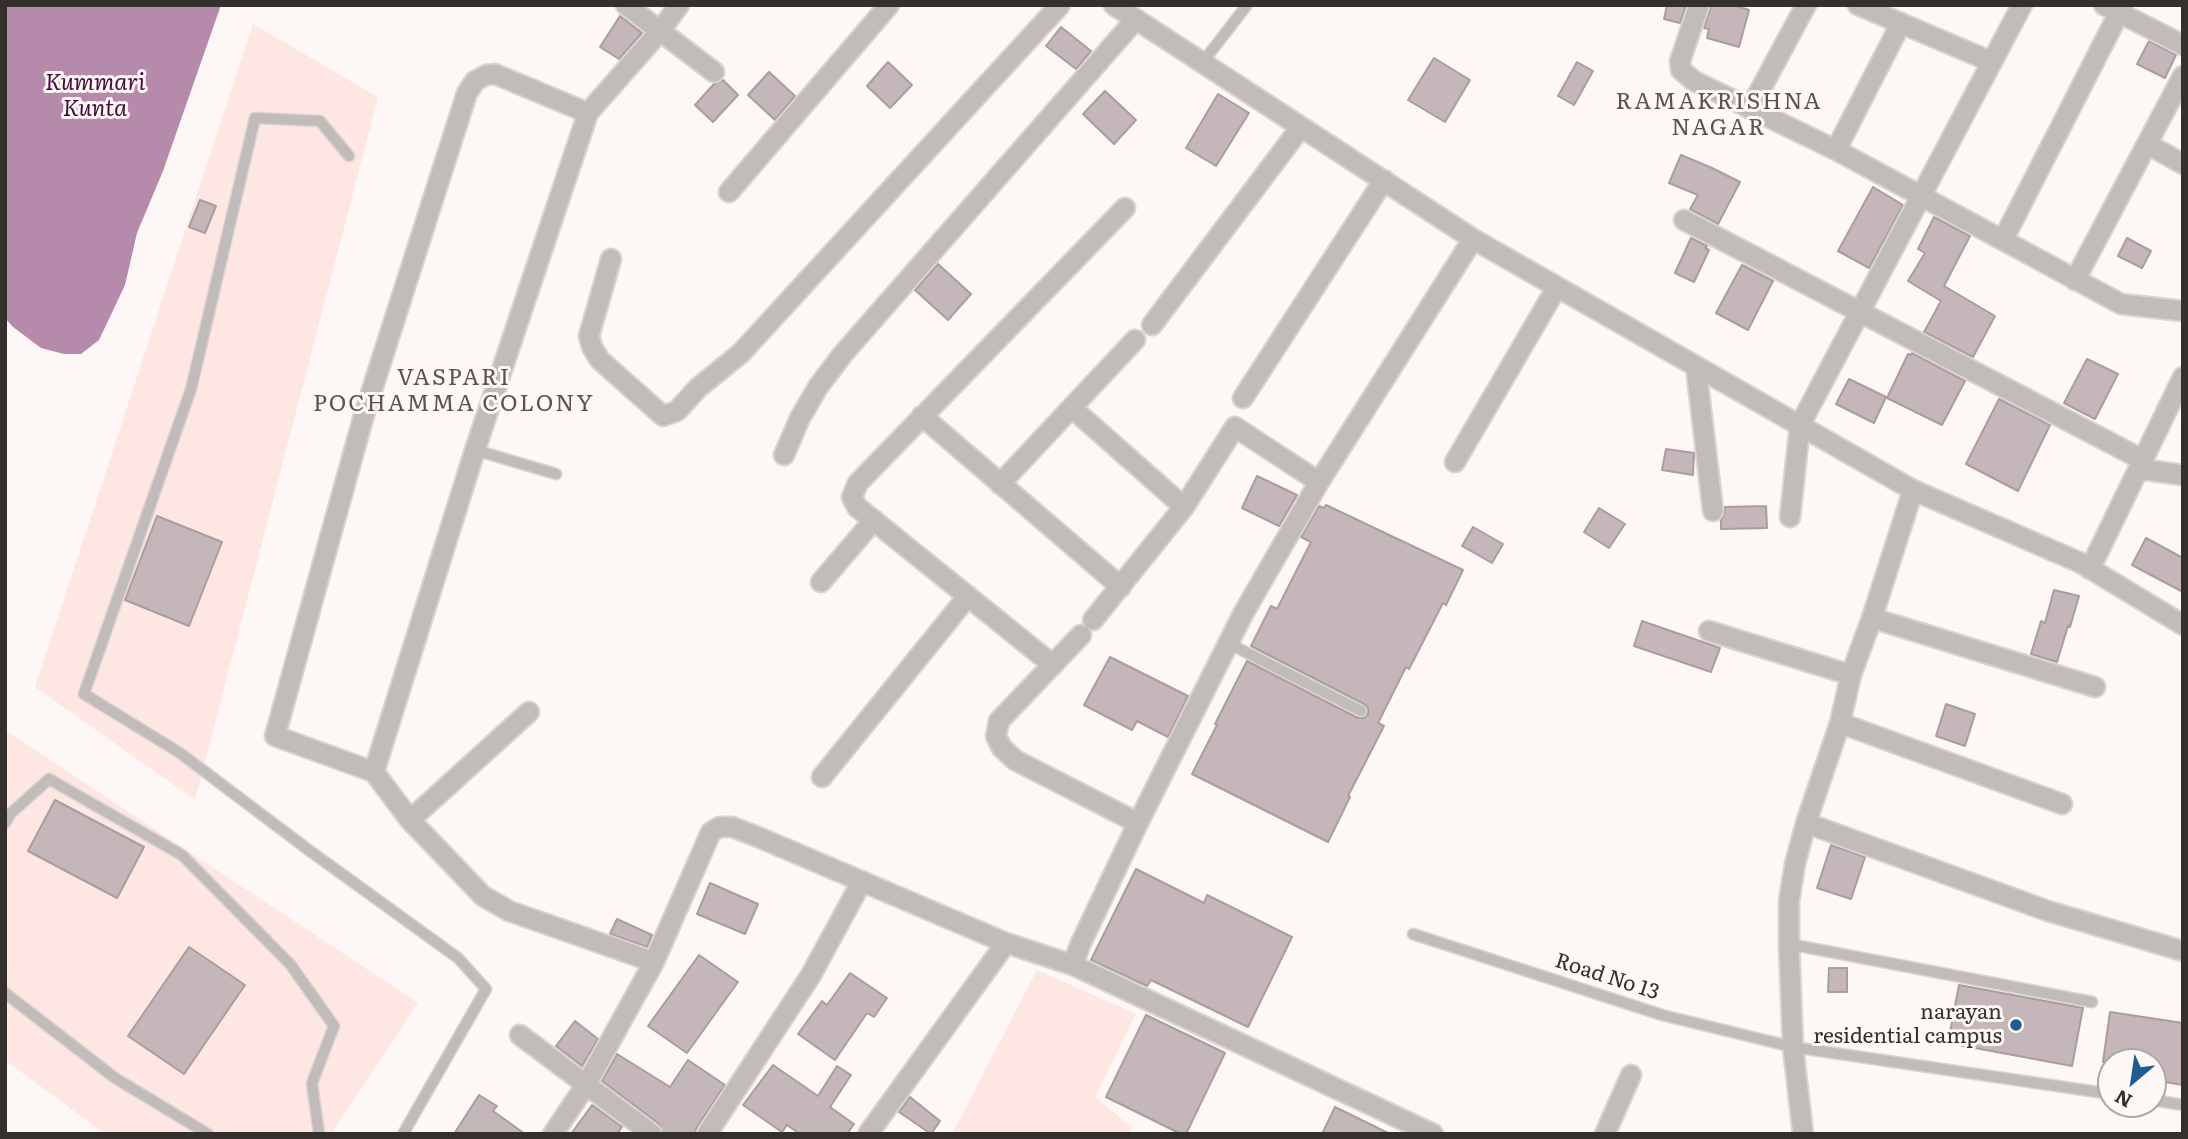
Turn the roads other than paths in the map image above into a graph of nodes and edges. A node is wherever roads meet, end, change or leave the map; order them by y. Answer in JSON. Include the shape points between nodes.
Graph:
{"nodes":[{"id":1,"x":626,"y":5,"type":"edge"},
{"id":2,"x":679,"y":5,"type":"edge"},
{"id":3,"x":889,"y":5,"type":"edge"},
{"id":4,"x":1060,"y":5,"type":"edge"},
{"id":5,"x":1114,"y":5,"type":"edge"},
{"id":6,"x":1247,"y":5,"type":"edge"},
{"id":7,"x":1699,"y":5,"type":"edge"},
{"id":8,"x":1806,"y":5,"type":"edge"},
{"id":9,"x":1858,"y":5,"type":"edge"},
{"id":10,"x":2022,"y":5,"type":"edge"},
{"id":11,"x":2116,"y":8,"type":"edge"},
{"id":12,"x":1136,"y":19,"type":"junction"},
{"id":13,"x":1901,"y":23,"type":"junction"},
{"id":14,"x":661,"y":30,"type":"junction"},
{"id":15,"x":2183,"y":45,"type":"edge"},
{"id":16,"x":1203,"y":62,"type":"junction"},
{"id":17,"x":1992,"y":62,"type":"junction"},
{"id":18,"x":714,"y":72,"type":"dead end"},
{"id":19,"x":2183,"y":76,"type":"edge"},
{"id":20,"x":1750,"y":109,"type":"junction"},
{"id":21,"x":588,"y":113,"type":"junction"},
{"id":22,"x":1301,"y":127,"type":"junction"},
{"id":23,"x":2147,"y":144,"type":"junction"},
{"id":24,"x":1836,"y":150,"type":"junction"},
{"id":25,"x":349,"y":156,"type":"dead end"},
{"id":26,"x":2183,"y":164,"type":"edge"},
{"id":27,"x":1384,"y":180,"type":"junction"},
{"id":28,"x":729,"y":192,"type":"dead end"},
{"id":29,"x":1922,"y":195,"type":"junction"},
{"id":30,"x":1125,"y":208,"type":"dead end"},
{"id":31,"x":1684,"y":220,"type":"dead end"},
{"id":32,"x":1473,"y":239,"type":"junction"},
{"id":33,"x":2003,"y":240,"type":"junction"},
{"id":34,"x":611,"y":259,"type":"dead end"},
{"id":35,"x":2076,"y":280,"type":"junction"},
{"id":36,"x":1557,"y":287,"type":"junction"},
{"id":37,"x":1860,"y":311,"type":"junction"},
{"id":38,"x":2183,"y":311,"type":"edge"},
{"id":39,"x":1152,"y":325,"type":"dead end"},
{"id":40,"x":1135,"y":340,"type":"dead end"},
{"id":41,"x":1696,"y":367,"type":"junction"},
{"id":42,"x":2183,"y":377,"type":"edge"},
{"id":43,"x":1243,"y":397,"type":"dead end"},
{"id":44,"x":1072,"y":408,"type":"junction"},
{"id":45,"x":922,"y":416,"type":"junction"},
{"id":46,"x":1800,"y":425,"type":"junction"},
{"id":47,"x":475,"y":450,"type":"junction"},
{"id":48,"x":784,"y":455,"type":"dead end"},
{"id":49,"x":1455,"y":462,"type":"dead end"},
{"id":50,"x":2141,"y":464,"type":"junction"},
{"id":51,"x":556,"y":474,"type":"dead end"},
{"id":52,"x":2183,"y":475,"type":"edge"},
{"id":53,"x":1319,"y":482,"type":"junction"},
{"id":54,"x":1000,"y":484,"type":"junction"},
{"id":55,"x":1913,"y":490,"type":"junction"},
{"id":56,"x":1184,"y":507,"type":"junction"},
{"id":57,"x":1713,"y":511,"type":"dead end"},
{"id":58,"x":1790,"y":517,"type":"dead end"},
{"id":59,"x":874,"y":520,"type":"junction"},
{"id":60,"x":2090,"y":569,"type":"junction"},
{"id":61,"x":821,"y":582,"type":"dead end"},
{"id":62,"x":1121,"y":587,"type":"junction"},
{"id":63,"x":968,"y":596,"type":"junction"},
{"id":64,"x":1872,"y":618,"type":"junction"},
{"id":65,"x":2183,"y":625,"type":"edge"},
{"id":66,"x":1709,"y":631,"type":"dead end"},
{"id":67,"x":1228,"y":643,"type":"junction"},
{"id":68,"x":1053,"y":665,"type":"junction"},
{"id":69,"x":1851,"y":675,"type":"junction"},
{"id":70,"x":2095,"y":687,"type":"dead end"},
{"id":71,"x":1361,"y":711,"type":"dead end"},
{"id":72,"x":529,"y":712,"type":"dead end"},
{"id":73,"x":1840,"y":723,"type":"junction"},
{"id":74,"x":374,"y":772,"type":"junction"},
{"id":75,"x":822,"y":777,"type":"dead end"},
{"id":76,"x":2062,"y":804,"type":"dead end"},
{"id":77,"x":410,"y":820,"type":"junction"},
{"id":78,"x":1806,"y":822,"type":"junction"},
{"id":79,"x":5,"y":823,"type":"edge"},
{"id":80,"x":1138,"y":823,"type":"junction"},
{"id":81,"x":862,"y":881,"type":"junction"},
{"id":82,"x":1413,"y":934,"type":"dead end"},
{"id":83,"x":1006,"y":943,"type":"junction"},
{"id":84,"x":1789,"y":944,"type":"junction"},
{"id":85,"x":2183,"y":951,"type":"edge"},
{"id":86,"x":654,"y":962,"type":"junction"},
{"id":87,"x":1073,"y":965,"type":"junction"},
{"id":88,"x":5,"y":993,"type":"edge"},
{"id":89,"x":2092,"y":1002,"type":"dead end"},
{"id":90,"x":520,"y":1035,"type":"dead end"},
{"id":91,"x":1793,"y":1047,"type":"junction"},
{"id":92,"x":1631,"y":1075,"type":"dead end"},
{"id":93,"x":586,"y":1085,"type":"junction"},
{"id":94,"x":2097,"y":1092,"type":"edge"},
{"id":95,"x":208,"y":1134,"type":"edge"},
{"id":96,"x":319,"y":1134,"type":"edge"},
{"id":97,"x":403,"y":1134,"type":"edge"},
{"id":98,"x":553,"y":1134,"type":"edge"},
{"id":99,"x":652,"y":1134,"type":"edge"},
{"id":100,"x":707,"y":1134,"type":"edge"},
{"id":101,"x":868,"y":1134,"type":"edge"},
{"id":102,"x":1433,"y":1134,"type":"edge"},
{"id":103,"x":1605,"y":1134,"type":"edge"},
{"id":104,"x":1803,"y":1134,"type":"edge"}],
"edges":[{"from":1,"to":14,"type":"street"},
{"from":2,"to":14,"type":"street"},
{"from":3,"to":28,"type":"street"},
{"from":4,"to":34,"type":"street","via":[[741,353],[677,411],[663,416],[600,360],[592,347],[589,336]]},
{"from":5,"to":12,"type":"street"},
{"from":6,"to":16,"type":"lane"},
{"from":7,"to":20,"type":"street","via":[[1682,53],[1681,70]]},
{"from":8,"to":20,"type":"street"},
{"from":9,"to":13,"type":"street"},
{"from":10,"to":17,"type":"street"},
{"from":11,"to":15,"type":"street"},
{"from":11,"to":33,"type":"street"},
{"from":12,"to":16,"type":"street"},
{"from":12,"to":48,"type":"street","via":[[843,354],[818,387]]},
{"from":13,"to":17,"type":"street"},
{"from":13,"to":24,"type":"street"},
{"from":14,"to":18,"type":"street"},
{"from":14,"to":21,"type":"street"},
{"from":16,"to":22,"type":"street"},
{"from":17,"to":29,"type":"street"},
{"from":19,"to":23,"type":"street"},
{"from":20,"to":24,"type":"street"},
{"from":21,"to":47,"type":"street"},
{"from":21,"to":74,"type":"street","via":[[495,74],[475,81],[467,93],[364,415],[275,736]]},
{"from":22,"to":27,"type":"street"},
{"from":22,"to":39,"type":"street"},
{"from":23,"to":26,"type":"street"},
{"from":23,"to":35,"type":"street"},
{"from":24,"to":29,"type":"street"},
{"from":25,"to":97,"type":"lane","via":[[320,121],[255,118],[191,389],[84,694],[180,753],[458,958],[486,989]]},
{"from":27,"to":32,"type":"street"},
{"from":27,"to":43,"type":"street"},
{"from":29,"to":33,"type":"street"},
{"from":29,"to":37,"type":"street"},
{"from":30,"to":45,"type":"street"},
{"from":31,"to":37,"type":"street"},
{"from":32,"to":36,"type":"street"},
{"from":32,"to":53,"type":"street"},
{"from":33,"to":35,"type":"street"},
{"from":35,"to":38,"type":"street","via":[[2120,304]]},
{"from":36,"to":41,"type":"street"},
{"from":36,"to":49,"type":"street"},
{"from":37,"to":46,"type":"street"},
{"from":37,"to":50,"type":"street"},
{"from":40,"to":44,"type":"street"},
{"from":41,"to":46,"type":"street"},
{"from":41,"to":57,"type":"street"},
{"from":42,"to":50,"type":"street"},
{"from":44,"to":54,"type":"street"},
{"from":44,"to":56,"type":"street"},
{"from":45,"to":54,"type":"street"},
{"from":45,"to":59,"type":"street","via":[[853,491],[852,501]]},
{"from":46,"to":55,"type":"street"},
{"from":46,"to":58,"type":"street"},
{"from":47,"to":51,"type":"lane"},
{"from":47,"to":74,"type":"street"},
{"from":50,"to":52,"type":"street"},
{"from":50,"to":60,"type":"street"},
{"from":53,"to":56,"type":"street","via":[[1235,427]]},
{"from":53,"to":67,"type":"street"},
{"from":54,"to":62,"type":"street"},
{"from":55,"to":60,"type":"street"},
{"from":55,"to":64,"type":"street"},
{"from":56,"to":62,"type":"street"},
{"from":59,"to":61,"type":"street"},
{"from":59,"to":63,"type":"street"},
{"from":60,"to":65,"type":"street"},
{"from":62,"to":68,"type":"street"},
{"from":63,"to":68,"type":"street"},
{"from":63,"to":75,"type":"street"},
{"from":64,"to":69,"type":"street"},
{"from":64,"to":70,"type":"street"},
{"from":66,"to":69,"type":"street"},
{"from":67,"to":71,"type":"lane"},
{"from":67,"to":80,"type":"street"},
{"from":68,"to":80,"type":"street","via":[[999,721],[996,736],[1002,748],[1016,760]]},
{"from":69,"to":73,"type":"street"},
{"from":72,"to":77,"type":"street"},
{"from":73,"to":76,"type":"street"},
{"from":73,"to":78,"type":"street"},
{"from":74,"to":77,"type":"street"},
{"from":77,"to":86,"type":"street","via":[[483,896],[509,911]]},
{"from":78,"to":84,"type":"street","via":[[1789,901]]},
{"from":78,"to":85,"type":"street","via":[[2048,911]]},
{"from":79,"to":96,"type":"lane","via":[[49,779],[182,855],[290,964],[334,1026],[312,1083]]},
{"from":80,"to":87,"type":"street"},
{"from":81,"to":83,"type":"street"},
{"from":81,"to":86,"type":"street","via":[[732,827],[720,827],[711,832]]},
{"from":81,"to":100,"type":"street","via":[[811,975]]},
{"from":82,"to":91,"type":"lane","name":"Road No 13","via":[[1662,1014]]},
{"from":83,"to":87,"type":"street"},
{"from":83,"to":101,"type":"street"},
{"from":84,"to":89,"type":"lane"},
{"from":84,"to":91,"type":"street"},
{"from":86,"to":93,"type":"street"},
{"from":87,"to":102,"type":"street"},
{"from":88,"to":95,"type":"lane","via":[[115,1078]]},
{"from":90,"to":93,"type":"street"},
{"from":91,"to":94,"type":"lane","name":"Road No 13"},
{"from":91,"to":104,"type":"street"},
{"from":92,"to":103,"type":"street"},
{"from":93,"to":98,"type":"street"},
{"from":93,"to":99,"type":"street"}]}
